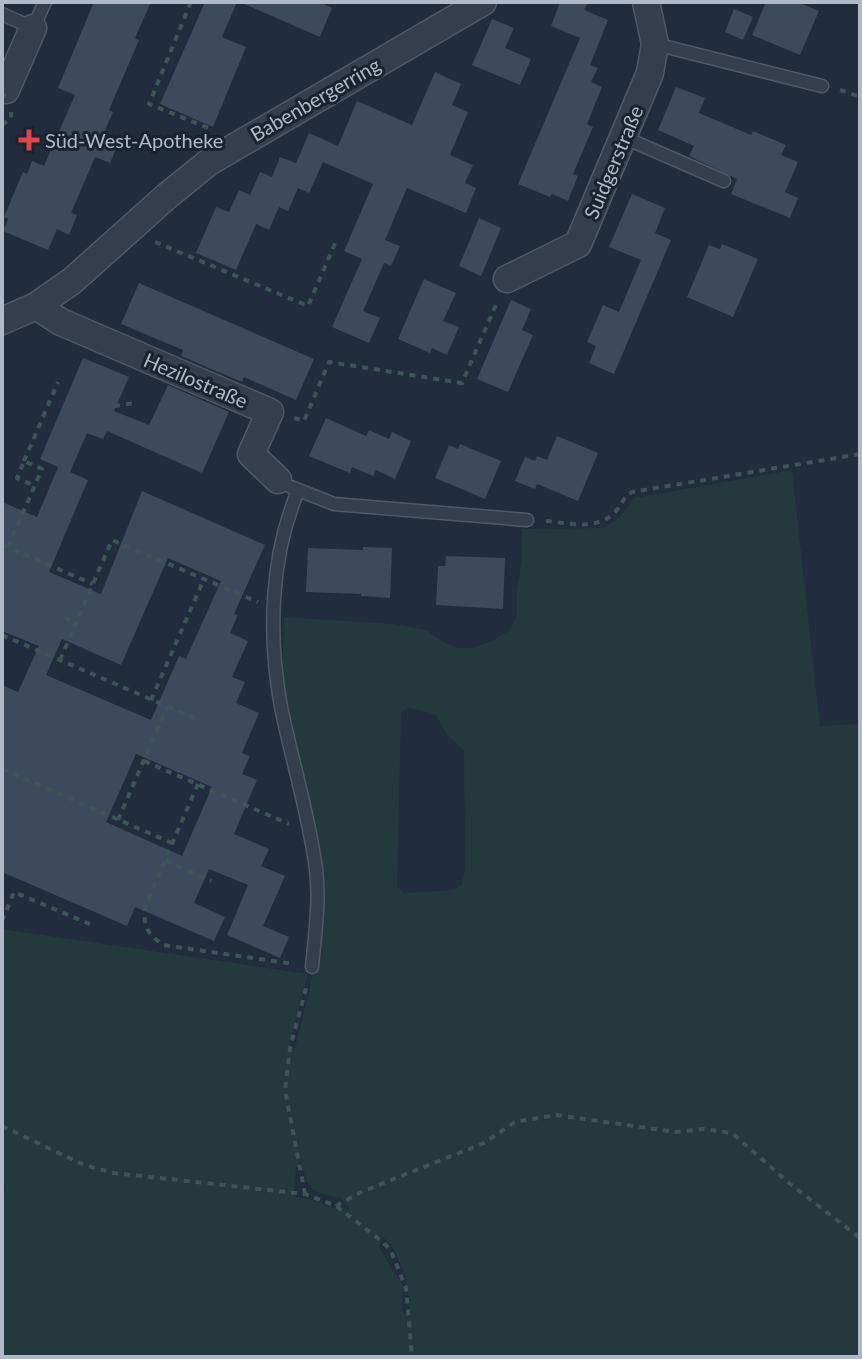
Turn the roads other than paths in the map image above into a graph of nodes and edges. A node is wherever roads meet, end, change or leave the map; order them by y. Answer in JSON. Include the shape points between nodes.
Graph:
{"nodes":[{"id":1,"x":45,"y":2,"type":"edge"},
{"id":2,"x":483,"y":2,"type":"edge"},
{"id":3,"x":646,"y":2,"type":"edge"},
{"id":4,"x":2,"y":14,"type":"edge"},
{"id":5,"x":33,"y":28,"type":"junction"},
{"id":6,"x":655,"y":44,"type":"junction"},
{"id":7,"x":822,"y":86,"type":"dead end"},
{"id":8,"x":4,"y":95,"type":"edge"},
{"id":9,"x":623,"y":137,"type":"junction"},
{"id":10,"x":724,"y":181,"type":"dead end"},
{"id":11,"x":507,"y":279,"type":"road end"},
{"id":12,"x":36,"y":306,"type":"junction"},
{"id":13,"x":2,"y":321,"type":"edge"},
{"id":14,"x":288,"y":485,"type":"junction"},
{"id":15,"x":527,"y":520,"type":"road end"},
{"id":16,"x":312,"y":967,"type":"road end"}],
"edges":[{"from":1,"to":5,"type":"lane"},
{"from":2,"to":12,"type":"street","name":"Babenbergerring","via":[[232,147]]},
{"from":3,"to":6,"type":"street","name":"Suidgerstraße"},
{"from":4,"to":5,"type":"lane"},
{"from":5,"to":8,"type":"street"},
{"from":6,"to":7,"type":"lane"},
{"from":6,"to":9,"type":"street","name":"Suidgerstraße","via":[[650,73]]},
{"from":9,"to":10,"type":"lane"},
{"from":9,"to":11,"type":"street","name":"Suidgerstraße","via":[[578,244]]},
{"from":12,"to":13,"type":"street","name":"Babenbergerring"},
{"from":12,"to":14,"type":"street","name":"Hezilostraße","via":[[61,322],[270,412],[251,454]]},
{"from":14,"to":15,"type":"lane","name":"Hezilostraße","via":[[334,504]]},
{"from":14,"to":16,"type":"lane","via":[[278,563],[276,664],[316,871]]}]}
